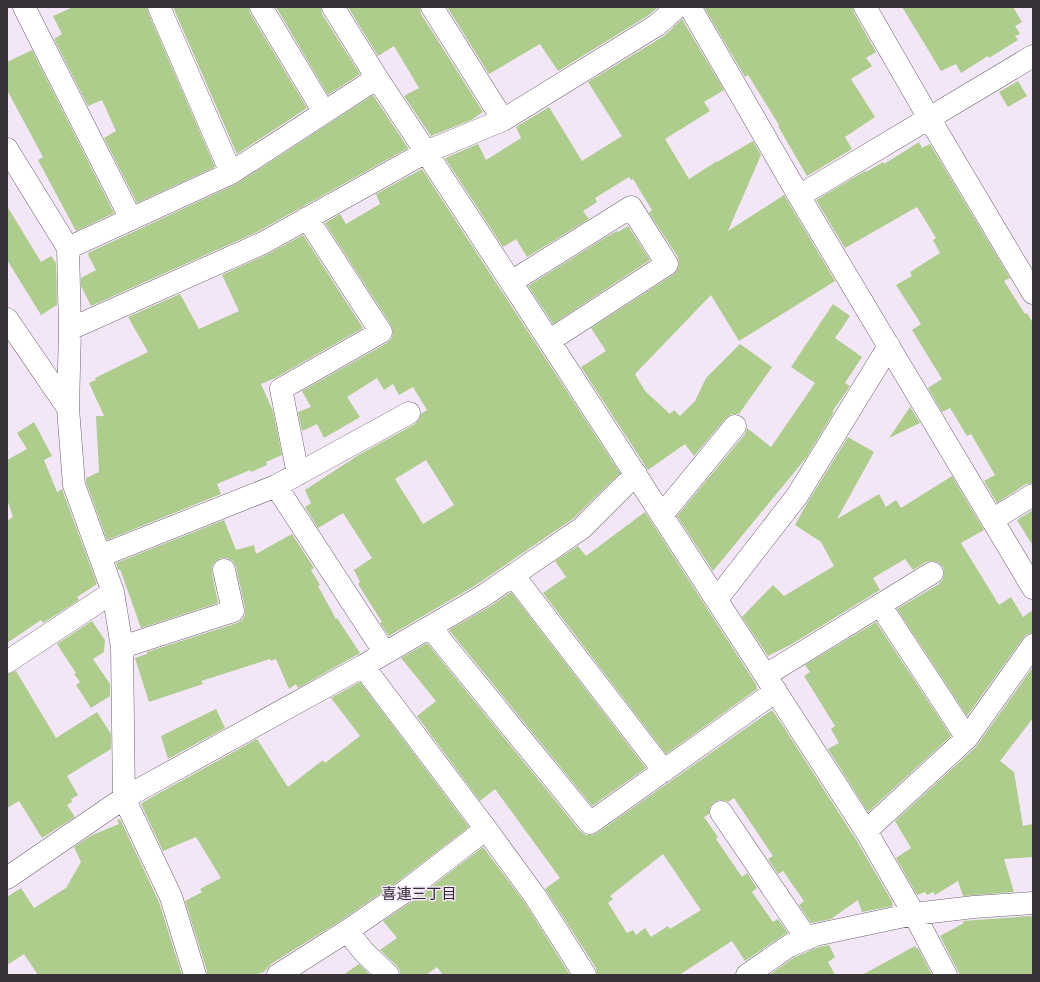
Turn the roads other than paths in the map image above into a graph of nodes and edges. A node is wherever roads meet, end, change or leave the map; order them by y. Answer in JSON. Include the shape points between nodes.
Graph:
{"nodes":[{"id":1,"x":24,"y":7,"type":"edge"},
{"id":2,"x":159,"y":7,"type":"edge"},
{"id":3,"x":261,"y":7,"type":"edge"},
{"id":4,"x":333,"y":7,"type":"edge"},
{"id":5,"x":432,"y":7,"type":"edge"},
{"id":6,"x":677,"y":7,"type":"edge"},
{"id":7,"x":690,"y":7,"type":"edge"},
{"id":8,"x":865,"y":7,"type":"edge"},
{"id":9,"x":1033,"y":56,"type":"edge"},
{"id":10,"x":377,"y":78,"type":"junction"},
{"id":11,"x":324,"y":112,"type":"junction"},
{"id":12,"x":929,"y":118,"type":"junction"},
{"id":13,"x":503,"y":120,"type":"junction"},
{"id":14,"x":7,"y":149,"type":"edge"},
{"id":15,"x":426,"y":152,"type":"junction"},
{"id":16,"x":231,"y":173,"type":"junction"},
{"id":17,"x":799,"y":196,"type":"junction"},
{"id":18,"x":307,"y":218,"type":"junction"},
{"id":19,"x":131,"y":219,"type":"junction"},
{"id":20,"x":68,"y":248,"type":"junction"},
{"id":21,"x":511,"y":282,"type":"junction"},
{"id":22,"x":1033,"y":293,"type":"edge"},
{"id":23,"x":70,"y":329,"type":"junction"},
{"id":24,"x":10,"y":330,"type":"edge"},
{"id":25,"x":550,"y":341,"type":"junction"},
{"id":26,"x":889,"y":346,"type":"junction"},
{"id":27,"x":68,"y":408,"type":"junction"},
{"id":28,"x":409,"y":413,"type":"dead end"},
{"id":29,"x":735,"y":426,"type":"dead end"},
{"id":30,"x":298,"y":474,"type":"junction"},
{"id":31,"x":636,"y":474,"type":"junction"},
{"id":32,"x":276,"y":486,"type":"junction"},
{"id":33,"x":1033,"y":496,"type":"edge"},
{"id":34,"x":662,"y":515,"type":"junction"},
{"id":35,"x":992,"y":520,"type":"junction"},
{"id":36,"x":100,"y":556,"type":"junction"},
{"id":37,"x":224,"y":570,"type":"dead end"},
{"id":38,"x":932,"y":573,"type":"dead end"},
{"id":39,"x":513,"y":575,"type":"junction"},
{"id":40,"x":1033,"y":588,"type":"edge"},
{"id":41,"x":113,"y":592,"type":"junction"},
{"id":42,"x":717,"y":599,"type":"junction"},
{"id":43,"x":880,"y":605,"type":"junction"},
{"id":44,"x":430,"y":626,"type":"junction"},
{"id":45,"x":1033,"y":645,"type":"edge"},
{"id":46,"x":122,"y":647,"type":"junction"},
{"id":47,"x":385,"y":653,"type":"junction"},
{"id":48,"x":7,"y":662,"type":"edge"},
{"id":49,"x":362,"y":666,"type":"junction"},
{"id":50,"x":771,"y":683,"type":"junction"},
{"id":51,"x":967,"y":738,"type":"junction"},
{"id":52,"x":664,"y":771,"type":"junction"},
{"id":53,"x":124,"y":798,"type":"junction"},
{"id":54,"x":721,"y":812,"type":"dead end"},
{"id":55,"x":486,"y":829,"type":"junction"},
{"id":56,"x":866,"y":831,"type":"junction"},
{"id":57,"x":7,"y":878,"type":"edge"},
{"id":58,"x":1033,"y":903,"type":"edge"},
{"id":59,"x":914,"y":914,"type":"junction"},
{"id":60,"x":346,"y":931,"type":"junction"},
{"id":61,"x":807,"y":938,"type":"junction"},
{"id":62,"x":195,"y":975,"type":"edge"},
{"id":63,"x":278,"y":975,"type":"edge"},
{"id":64,"x":388,"y":975,"type":"edge"},
{"id":65,"x":585,"y":975,"type":"edge"},
{"id":66,"x":747,"y":975,"type":"edge"},
{"id":67,"x":946,"y":975,"type":"edge"}],
"edges":[{"from":1,"to":19,"type":"street"},
{"from":2,"to":16,"type":"street"},
{"from":3,"to":11,"type":"street"},
{"from":4,"to":10,"type":"street"},
{"from":5,"to":13,"type":"street"},
{"from":6,"to":13,"type":"street","via":[[657,25]]},
{"from":7,"to":17,"type":"street"},
{"from":8,"to":12,"type":"street"},
{"from":9,"to":12,"type":"street"},
{"from":10,"to":11,"type":"street"},
{"from":10,"to":15,"type":"street"},
{"from":11,"to":16,"type":"street"},
{"from":12,"to":17,"type":"street"},
{"from":12,"to":22,"type":"street"},
{"from":13,"to":15,"type":"street"},
{"from":14,"to":20,"type":"street"},
{"from":15,"to":18,"type":"street"},
{"from":15,"to":21,"type":"street"},
{"from":16,"to":19,"type":"street"},
{"from":17,"to":26,"type":"street"},
{"from":18,"to":23,"type":"street","via":[[263,243]]},
{"from":18,"to":30,"type":"street","via":[[381,332],[281,389]]},
{"from":19,"to":20,"type":"street"},
{"from":20,"to":23,"type":"street"},
{"from":21,"to":25,"type":"street"},
{"from":21,"to":25,"type":"street","via":[[631,207],[667,264]]},
{"from":23,"to":27,"type":"street"},
{"from":24,"to":27,"type":"street"},
{"from":25,"to":31,"type":"street"},
{"from":26,"to":35,"type":"street"},
{"from":26,"to":42,"type":"street","via":[[797,496]]},
{"from":27,"to":36,"type":"street","via":[[74,485]]},
{"from":28,"to":30,"type":"street"},
{"from":29,"to":34,"type":"street"},
{"from":30,"to":32,"type":"street"},
{"from":31,"to":34,"type":"street"},
{"from":31,"to":39,"type":"street","via":[[582,528]]},
{"from":32,"to":36,"type":"street"},
{"from":32,"to":47,"type":"street"},
{"from":33,"to":35,"type":"street"},
{"from":34,"to":42,"type":"street"},
{"from":35,"to":40,"type":"street"},
{"from":36,"to":41,"type":"street"},
{"from":37,"to":46,"type":"street","via":[[234,611]]},
{"from":38,"to":43,"type":"street"},
{"from":39,"to":44,"type":"street"},
{"from":39,"to":52,"type":"street"},
{"from":41,"to":46,"type":"street"},
{"from":41,"to":48,"type":"street"},
{"from":42,"to":50,"type":"street"},
{"from":43,"to":50,"type":"street"},
{"from":43,"to":51,"type":"street"},
{"from":44,"to":47,"type":"street"},
{"from":44,"to":52,"type":"street","via":[[590,823]]},
{"from":45,"to":51,"type":"street"},
{"from":46,"to":53,"type":"street"},
{"from":47,"to":49,"type":"street"},
{"from":49,"to":53,"type":"street"},
{"from":49,"to":55,"type":"street"},
{"from":50,"to":52,"type":"street"},
{"from":50,"to":56,"type":"street"},
{"from":51,"to":56,"type":"street"},
{"from":53,"to":57,"type":"street"},
{"from":53,"to":62,"type":"street","via":[[171,897]]},
{"from":54,"to":61,"type":"street"},
{"from":55,"to":60,"type":"street","via":[[407,890]]},
{"from":55,"to":65,"type":"street","via":[[535,896]]},
{"from":56,"to":59,"type":"street"},
{"from":58,"to":59,"type":"street"},
{"from":59,"to":61,"type":"street"},
{"from":59,"to":67,"type":"street"},
{"from":60,"to":63,"type":"street"},
{"from":60,"to":64,"type":"street"},
{"from":61,"to":66,"type":"street","via":[[789,946]]}]}
